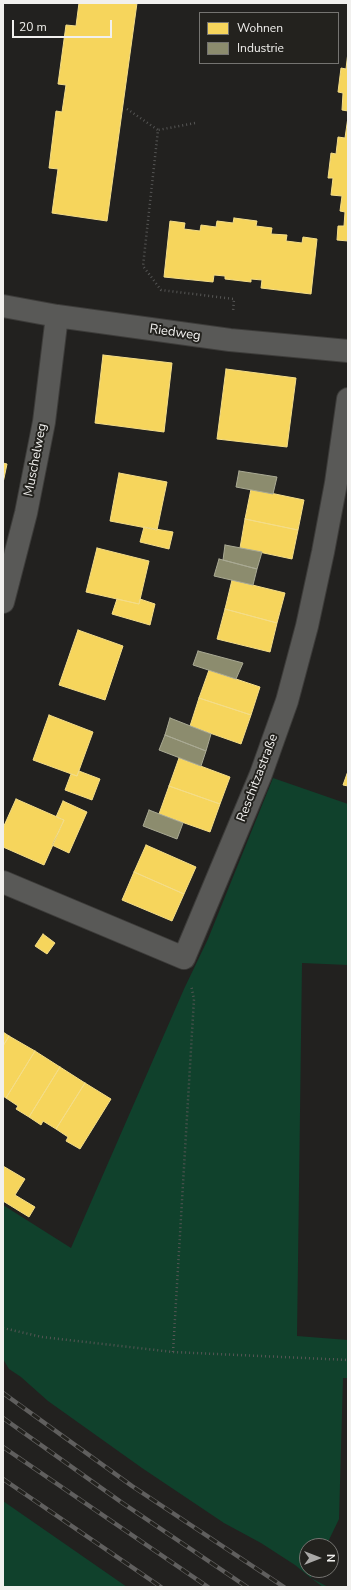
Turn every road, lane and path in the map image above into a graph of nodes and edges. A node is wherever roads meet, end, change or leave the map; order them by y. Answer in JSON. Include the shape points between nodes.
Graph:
{"nodes":[{"id":1,"x":127,"y":109,"type":"dead end"},
{"id":2,"x":195,"y":123,"type":"dead end"},
{"id":3,"x":158,"y":130,"type":"junction"},
{"id":4,"x":3,"y":306,"type":"edge"},
{"id":5,"x":58,"y":316,"type":"junction"},
{"id":6,"x":230,"y":340,"type":"junction"},
{"id":7,"x":348,"y":351,"type":"edge"},
{"id":8,"x":348,"y":399,"type":"edge"},
{"id":9,"x":3,"y":602,"type":"edge"},
{"id":10,"x":3,"y":882,"type":"edge"},
{"id":11,"x":184,"y":958,"type":"junction"},
{"id":12,"x":3,"y":1328,"type":"edge"},
{"id":13,"x":173,"y":1352,"type":"junction"},
{"id":14,"x":348,"y":1360,"type":"edge"}],
"edges":[{"from":1,"to":3,"type":"path"},
{"from":2,"to":3,"type":"path"},
{"from":3,"to":6,"type":"path","via":[[143,266],[161,290],[234,299]]},
{"from":4,"to":5,"type":"street","name":"Riedweg"},
{"from":5,"to":6,"type":"street","name":"Riedweg"},
{"from":5,"to":9,"type":"street","name":"Muschelweg","via":[[41,437],[26,513]]},
{"from":6,"to":7,"type":"street","name":"Riedweg"},
{"from":8,"to":11,"type":"street","name":"Reschitzastraße","via":[[323,552],[287,701],[261,774]]},
{"from":10,"to":11,"type":"street"},
{"from":11,"to":13,"type":"path","via":[[194,999]]},
{"from":12,"to":13,"type":"path","via":[[42,1337]]},
{"from":13,"to":14,"type":"path"}]}
